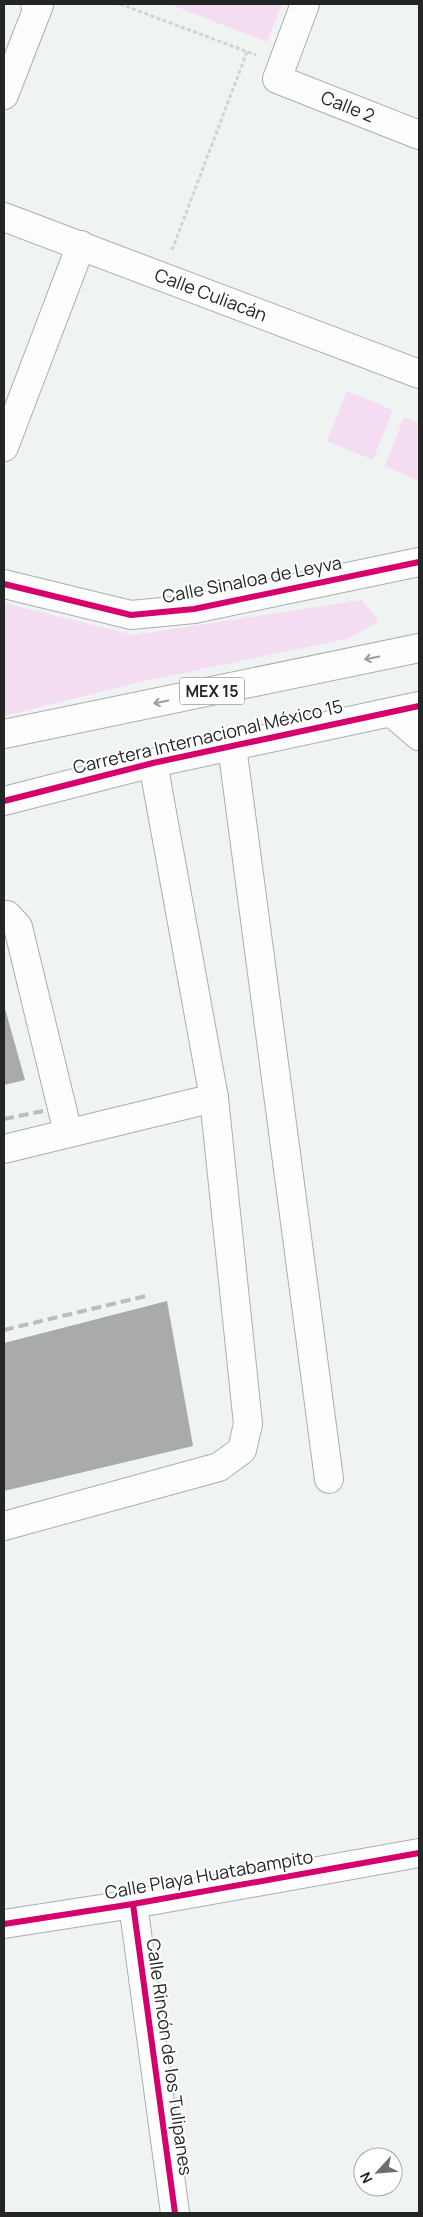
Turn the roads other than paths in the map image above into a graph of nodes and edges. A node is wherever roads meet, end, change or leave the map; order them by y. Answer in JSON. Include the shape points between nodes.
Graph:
{"nodes":[{"id":1,"x":305,"y":4,"type":"edge"},
{"id":2,"x":37,"y":5,"type":"edge"},
{"id":3,"x":4,"y":95,"type":"edge"},
{"id":4,"x":419,"y":135,"type":"edge"},
{"id":5,"x":4,"y":217,"type":"edge"},
{"id":6,"x":81,"y":245,"type":"junction"},
{"id":7,"x":419,"y":374,"type":"edge"},
{"id":8,"x":4,"y":447,"type":"edge"},
{"id":9,"x":419,"y":562,"type":"edge"},
{"id":10,"x":4,"y":584,"type":"edge"},
{"id":11,"x":415,"y":647,"type":"edge"},
{"id":12,"x":419,"y":706,"type":"edge"},
{"id":13,"x":391,"y":712,"type":"junction"},
{"id":14,"x":4,"y":734,"type":"edge"},
{"id":15,"x":419,"y":736,"type":"edge"},
{"id":16,"x":232,"y":746,"type":"junction"},
{"id":17,"x":153,"y":763,"type":"junction"},
{"id":18,"x":4,"y":801,"type":"edge"},
{"id":19,"x":4,"y":915,"type":"edge"},
{"id":20,"x":214,"y":1098,"type":"junction"},
{"id":21,"x":68,"y":1133,"type":"junction"},
{"id":22,"x":4,"y":1149,"type":"edge"},
{"id":23,"x":330,"y":1479,"type":"dead end"},
{"id":24,"x":4,"y":1526,"type":"edge"},
{"id":25,"x":419,"y":1853,"type":"edge"},
{"id":26,"x":133,"y":1904,"type":"junction"},
{"id":27,"x":4,"y":1924,"type":"edge"},
{"id":28,"x":175,"y":2213,"type":"edge"}],
"edges":[{"from":1,"to":4,"type":"street","name":"Calle 2","via":[[279,72]]},
{"from":2,"to":3,"type":"street"},
{"from":5,"to":6,"type":"street","name":"Calle Culiacán"},
{"from":6,"to":7,"type":"street","name":"Calle Culiacán"},
{"from":6,"to":8,"type":"street"},
{"from":9,"to":10,"type":"street","name":"Calle Sinaloa de Leyva","via":[[160,614],[131,615]]},
{"from":11,"to":14,"type":"street","number":"MEX 15","one_way":true},
{"from":12,"to":13,"type":"street","name":"Carretera Internacional México 15"},
{"from":13,"to":15,"type":"street"},
{"from":13,"to":16,"type":"street","name":"Carretera Internacional México 15"},
{"from":16,"to":17,"type":"street","name":"Carretera Internacional México 15"},
{"from":16,"to":23,"type":"street"},
{"from":17,"to":18,"type":"street","name":"Carretera Internacional México 15"},
{"from":17,"to":20,"type":"street"},
{"from":19,"to":21,"type":"street","via":[[7,914],[18,927]]},
{"from":20,"to":21,"type":"street"},
{"from":20,"to":24,"type":"street","via":[[248,1424],[242,1450],[219,1467]]},
{"from":21,"to":22,"type":"street"},
{"from":25,"to":26,"type":"street","name":"Calle Playa Huatabampito"},
{"from":26,"to":27,"type":"street","name":"Calle Playa Huatabampito"},
{"from":26,"to":28,"type":"street","name":"Calle Rincón de los Tulipanes"}]}
